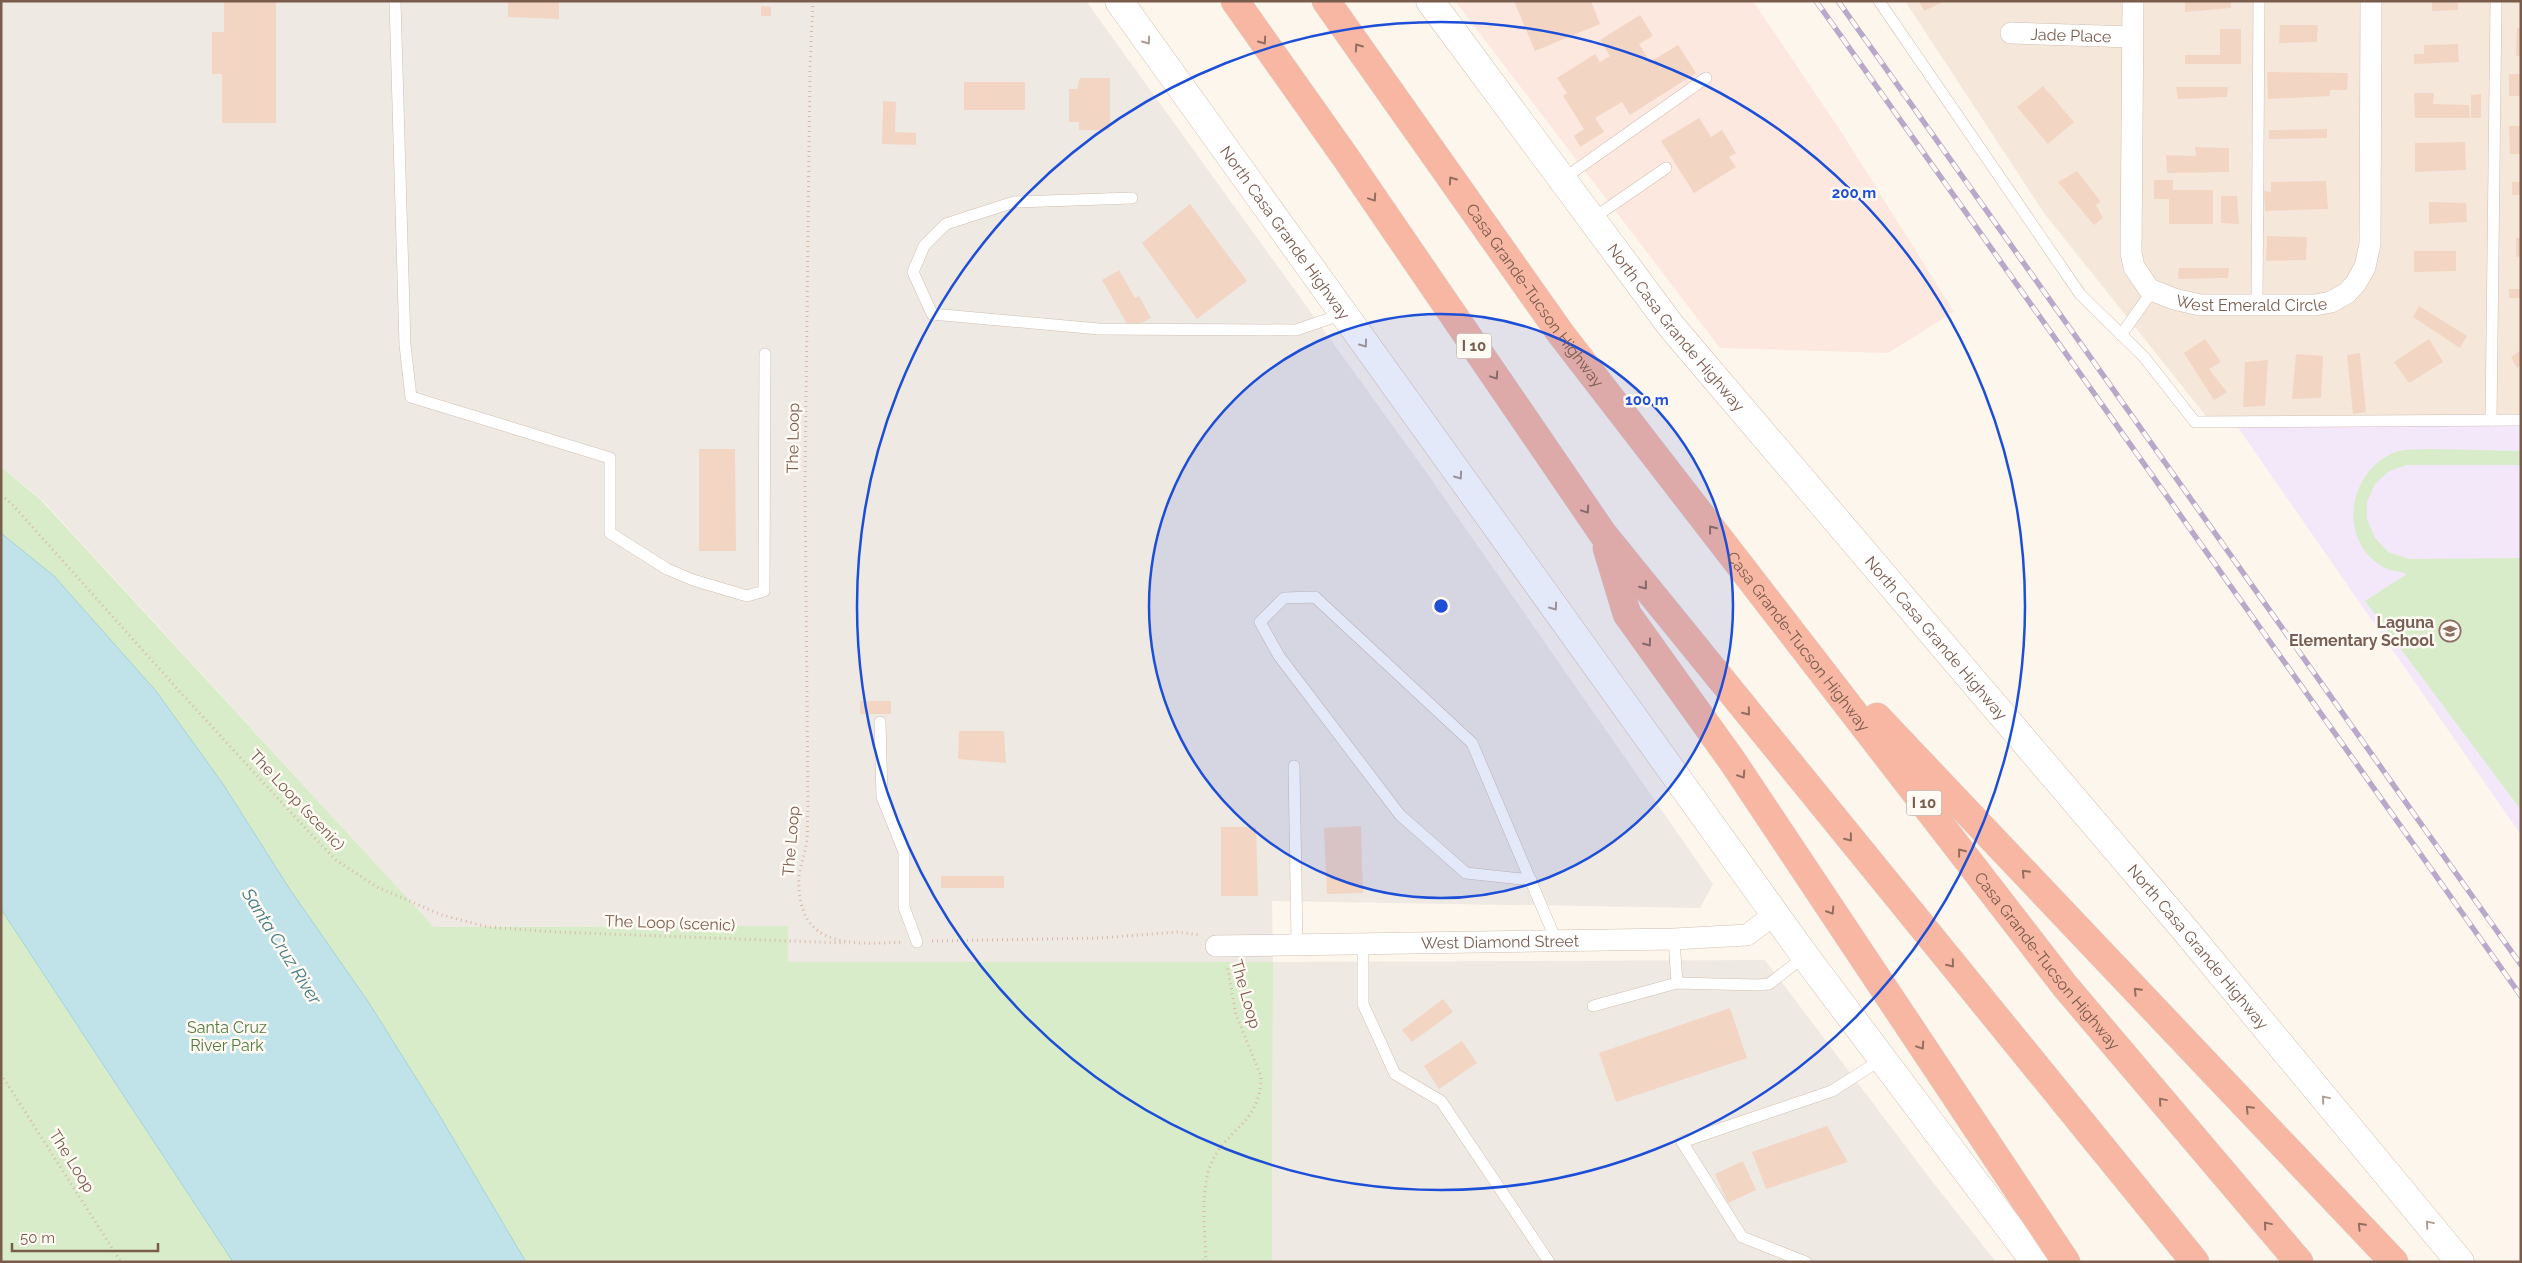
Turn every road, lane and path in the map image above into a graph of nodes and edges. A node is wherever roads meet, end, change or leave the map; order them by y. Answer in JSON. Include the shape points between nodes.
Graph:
{"nodes":[{"id":1,"x":395,"y":1,"type":"edge"},
{"id":2,"x":813,"y":1,"type":"edge"},
{"id":3,"x":1119,"y":1,"type":"edge"},
{"id":4,"x":1235,"y":1,"type":"edge"},
{"id":5,"x":1326,"y":1,"type":"edge"},
{"id":6,"x":1430,"y":1,"type":"edge"},
{"id":7,"x":1880,"y":1,"type":"edge"},
{"id":8,"x":2133,"y":1,"type":"edge"},
{"id":9,"x":2259,"y":1,"type":"edge"},
{"id":10,"x":2371,"y":1,"type":"edge"},
{"id":11,"x":2496,"y":1,"type":"edge"},
{"id":12,"x":2011,"y":33,"type":"dead end"},
{"id":13,"x":2132,"y":37,"type":"junction"},
{"id":14,"x":1706,"y":78,"type":"dead end"},
{"id":15,"x":1666,"y":168,"type":"dead end"},
{"id":16,"x":1561,"y":180,"type":"junction"},
{"id":17,"x":1132,"y":198,"type":"dead end"},
{"id":18,"x":1590,"y":220,"type":"junction"},
{"id":19,"x":2153,"y":290,"type":"junction"},
{"id":20,"x":2258,"y":306,"type":"junction"},
{"id":21,"x":1343,"y":314,"type":"junction"},
{"id":22,"x":2121,"y":336,"type":"junction"},
{"id":23,"x":765,"y":354,"type":"dead end"},
{"id":24,"x":2491,"y":420,"type":"junction"},
{"id":25,"x":2521,"y":420,"type":"edge"},
{"id":26,"x":1,"y":495,"type":"edge"},
{"id":27,"x":1603,"y":534,"type":"junction"},
{"id":28,"x":1805,"y":649,"type":"junction"},
{"id":29,"x":880,"y":722,"type":"dead end"},
{"id":30,"x":1294,"y":766,"type":"dead end"},
{"id":31,"x":1531,"y":880,"type":"junction"},
{"id":32,"x":1775,"y":914,"type":"junction"},
{"id":33,"x":1674,"y":938,"type":"junction"},
{"id":34,"x":1556,"y":940,"type":"junction"},
{"id":35,"x":917,"y":942,"type":"junction"},
{"id":36,"x":1363,"y":942,"type":"junction"},
{"id":37,"x":855,"y":943,"type":"junction"},
{"id":38,"x":1297,"y":943,"type":"junction"},
{"id":39,"x":1216,"y":946,"type":"junction"},
{"id":40,"x":1805,"y":956,"type":"junction"},
{"id":41,"x":1677,"y":983,"type":"junction"},
{"id":42,"x":1593,"y":1006,"type":"dead end"},
{"id":43,"x":1882,"y":1059,"type":"junction"},
{"id":44,"x":1,"y":1074,"type":"edge"},
{"id":45,"x":121,"y":1262,"type":"edge"},
{"id":46,"x":1206,"y":1262,"type":"edge"},
{"id":47,"x":1549,"y":1262,"type":"edge"},
{"id":48,"x":1806,"y":1262,"type":"edge"},
{"id":49,"x":2035,"y":1262,"type":"edge"},
{"id":50,"x":2066,"y":1262,"type":"edge"},
{"id":51,"x":2195,"y":1262,"type":"edge"},
{"id":52,"x":2299,"y":1262,"type":"edge"},
{"id":53,"x":2394,"y":1262,"type":"edge"},
{"id":54,"x":2460,"y":1262,"type":"edge"}],
"edges":[{"from":1,"to":23,"type":"lane","via":[[405,344],[410,397],[610,458],[610,532],[668,569],[748,596],[764,591]]},
{"from":2,"to":37,"type":"path","name":"The Loop","via":[[805,483],[808,808],[807,840],[799,876],[801,906],[810,925],[823,935]]},
{"from":3,"to":21,"type":"main road","name":"North Casa Grande Highway","one_way":true},
{"from":4,"to":27,"type":"highway","number":"I 10","one_way":true},
{"from":28,"to":5,"type":"highway","name":"Casa Grande-Tucson Highway","number":"I 10","one_way":true,"via":[[1561,334]]},
{"from":6,"to":16,"type":"main road","name":"North Casa Grande Highway"},
{"from":7,"to":22,"type":"lane","via":[[2080,294]]},
{"from":8,"to":13,"type":"street","name":"West Emerald Circle"},
{"from":9,"to":20,"type":"lane"},
{"from":10,"to":20,"type":"street","name":"West Emerald Circle","via":[[2370,244],[2366,267],[2347,293],[2331,302]]},
{"from":11,"to":24,"type":"lane"},
{"from":12,"to":13,"type":"street","name":"Jade Place"},
{"from":13,"to":19,"type":"street","name":"West Emerald Circle","via":[[2131,253],[2134,267]]},
{"from":14,"to":16,"type":"lane"},
{"from":15,"to":18,"type":"lane"},
{"from":16,"to":18,"type":"main road","name":"North Casa Grande Highway"},
{"from":17,"to":21,"type":"lane","via":[[1014,202],[946,224],[924,246],[913,272],[932,314],[1100,329],[1296,330]]},
{"from":54,"to":18,"type":"main road","name":"North Casa Grande Highway","one_way":true,"via":[[2186,931],[1671,326]]},
{"from":19,"to":20,"type":"street","name":"West Emerald Circle","via":[[2200,305]]},
{"from":19,"to":22,"type":"lane"},
{"from":21,"to":32,"type":"main road","name":"North Casa Grande Highway","one_way":true},
{"from":22,"to":24,"type":"lane","via":[[2144,358],[2195,422]]},
{"from":24,"to":25,"type":"lane"},
{"from":26,"to":37,"type":"path","name":"The Loop (scenic)","via":[[307,830],[336,860],[377,887],[442,915],[488,927]]},
{"from":27,"to":50,"type":"highway","one_way":true,"via":[[1627,614],[1733,762]]},
{"from":27,"to":51,"type":"highway","number":"I 10","one_way":true},
{"from":52,"to":28,"type":"highway","name":"Casa Grande-Tucson Highway","number":"I 10","one_way":true,"via":[[2065,986]]},
{"from":53,"to":28,"type":"highway","one_way":true,"via":[[1831,669]]},
{"from":29,"to":35,"type":"lane","via":[[882,798],[904,852],[904,906]]},
{"from":30,"to":38,"type":"lane"},
{"from":31,"to":31,"type":"lane","via":[[1472,743],[1316,597],[1284,598],[1260,622],[1279,656],[1400,815],[1466,873]]},
{"from":31,"to":34,"type":"lane"},
{"from":32,"to":33,"type":"street","name":"West Diamond Street","via":[[1747,935]]},
{"from":32,"to":40,"type":"main road","name":"North Casa Grande Highway"},
{"from":33,"to":34,"type":"street","name":"West Diamond Street"},
{"from":33,"to":41,"type":"lane"},
{"from":34,"to":36,"type":"street","name":"West Diamond Street"},
{"from":35,"to":37,"type":"path","name":"The Loop"},
{"from":35,"to":39,"type":"path","name":"The Loop","via":[[1100,938],[1178,932],[1200,935]]},
{"from":36,"to":38,"type":"street","name":"West Diamond Street"},
{"from":36,"to":47,"type":"lane","via":[[1363,1004],[1395,1074],[1441,1101]]},
{"from":38,"to":39,"type":"street","name":"West Diamond Street"},
{"from":39,"to":46,"type":"path","name":"The Loop","via":[[1227,962],[1236,1015],[1258,1068],[1261,1086],[1251,1115],[1218,1151],[1210,1168],[1206,1184]]},
{"from":40,"to":41,"type":"lane","via":[[1769,984]]},
{"from":40,"to":43,"type":"main road","name":"North Casa Grande Highway"},
{"from":41,"to":42,"type":"lane"},
{"from":43,"to":48,"type":"lane","via":[[1832,1091],[1682,1142],[1742,1237]]},
{"from":43,"to":49,"type":"main road","name":"North Casa Grande Highway"},
{"from":44,"to":45,"type":"path","name":"The Loop"}]}
